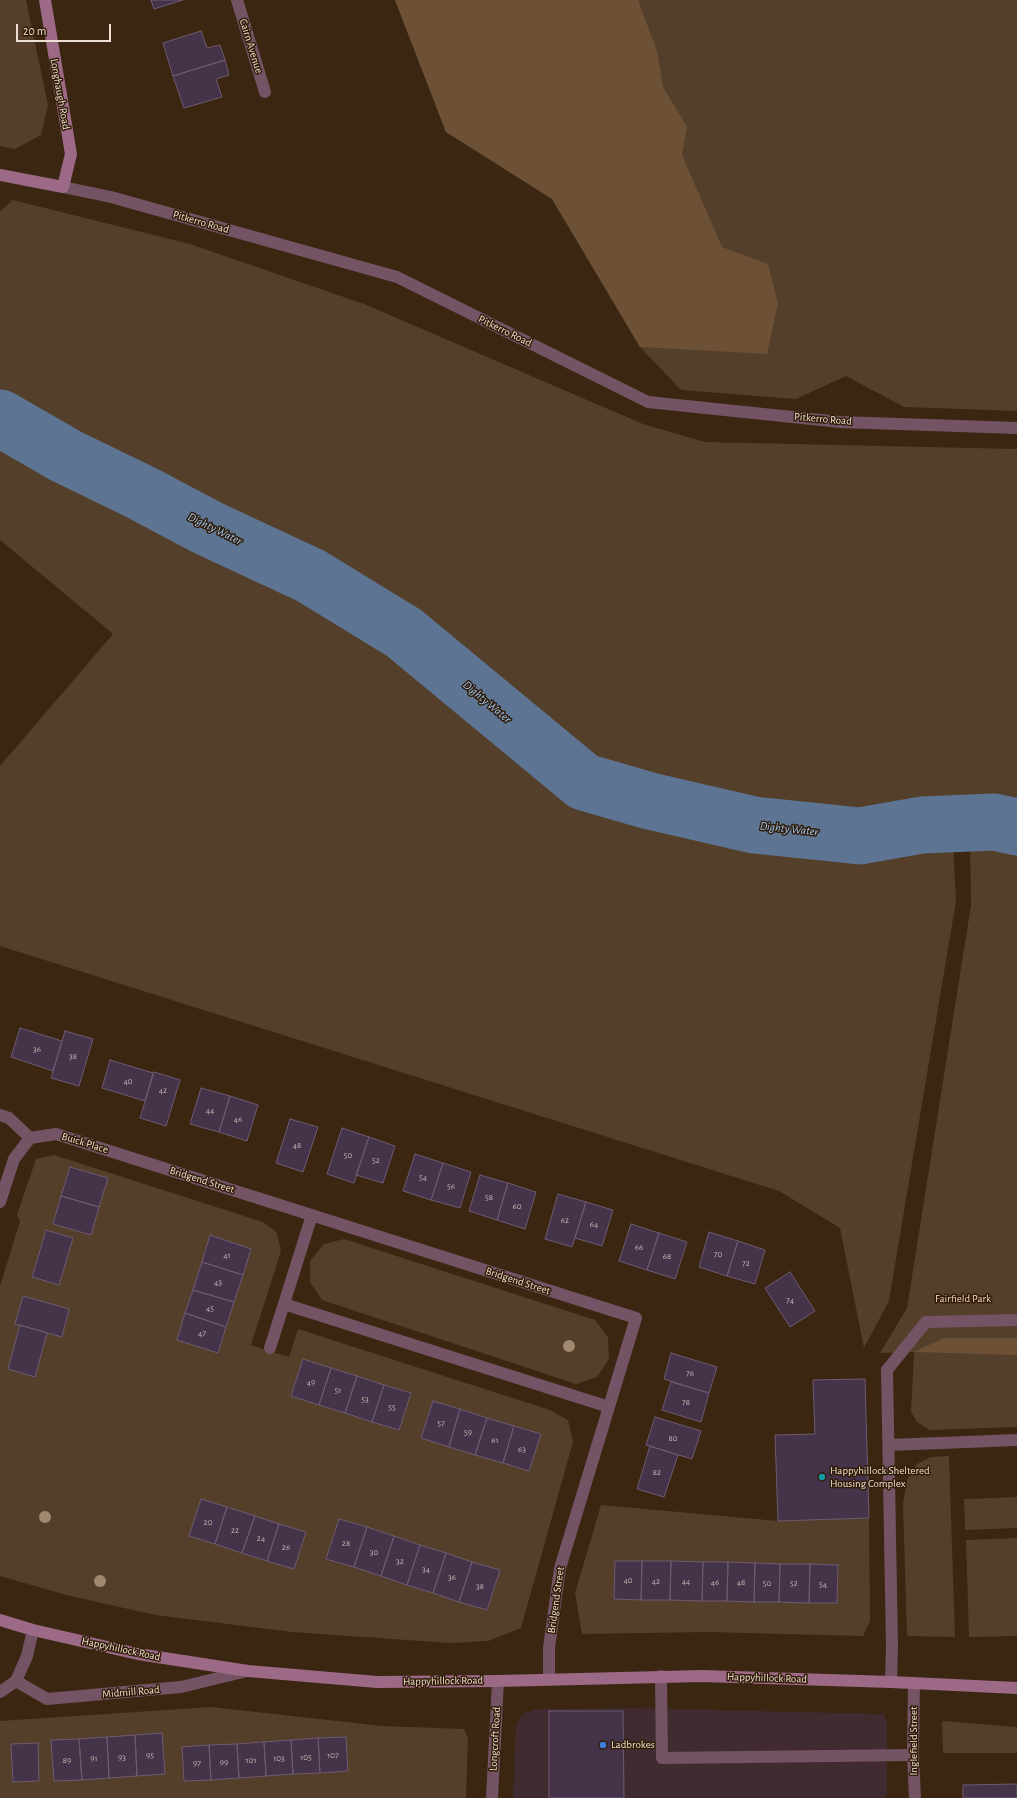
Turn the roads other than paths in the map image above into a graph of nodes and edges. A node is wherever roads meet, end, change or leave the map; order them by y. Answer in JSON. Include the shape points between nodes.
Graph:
{"nodes":[{"id":1,"x":45,"y":0,"type":"edge"},
{"id":2,"x":238,"y":0,"type":"edge"},
{"id":3,"x":265,"y":92,"type":"dead end"},
{"id":4,"x":0,"y":175,"type":"edge"},
{"id":5,"x":63,"y":186,"type":"junction"},
{"id":6,"x":1017,"y":428,"type":"edge"},
{"id":7,"x":0,"y":1115,"type":"edge"},
{"id":8,"x":30,"y":1138,"type":"junction"},
{"id":9,"x":138,"y":1160,"type":"joint"},
{"id":10,"x":0,"y":1202,"type":"edge"},
{"id":11,"x":312,"y":1215,"type":"junction"},
{"id":12,"x":284,"y":1304,"type":"junction"},
{"id":13,"x":1017,"y":1320,"type":"edge"},
{"id":14,"x":270,"y":1348,"type":"dead end"},
{"id":15,"x":609,"y":1407,"type":"junction"},
{"id":16,"x":1017,"y":1440,"type":"edge"},
{"id":17,"x":889,"y":1445,"type":"junction"},
{"id":18,"x":0,"y":1620,"type":"edge"},
{"id":19,"x":33,"y":1630,"type":"junction"},
{"id":20,"x":248,"y":1671,"type":"junction"},
{"id":21,"x":662,"y":1676,"type":"junction"},
{"id":22,"x":549,"y":1680,"type":"junction"},
{"id":23,"x":16,"y":1681,"type":"junction"},
{"id":24,"x":498,"y":1681,"type":"junction"},
{"id":25,"x":891,"y":1682,"type":"junction"},
{"id":26,"x":914,"y":1683,"type":"junction"},
{"id":27,"x":1017,"y":1688,"type":"edge"},
{"id":28,"x":0,"y":1692,"type":"edge"},
{"id":29,"x":913,"y":1755,"type":"junction"},
{"id":30,"x":492,"y":1798,"type":"edge"},
{"id":31,"x":915,"y":1798,"type":"edge"}],
"edges":[{"from":1,"to":5,"type":"street","name":"Longhaugh Road","via":[[71,154]]},
{"from":2,"to":3,"type":"street","name":"Cairn Avenue"},
{"from":4,"to":5,"type":"street","name":"Pitkerro Road"},
{"from":5,"to":6,"type":"street","name":"Pitkerro Road","via":[[111,197],[397,277],[648,402],[840,422]]},
{"from":7,"to":8,"type":"street","via":[[9,1118]]},
{"from":8,"to":9,"type":"street","name":"Buick Place","via":[[56,1134]]},
{"from":8,"to":10,"type":"street","via":[[14,1159]]},
{"from":9,"to":11,"type":"street","name":"Bridgend Street"},
{"from":11,"to":12,"type":"street"},
{"from":11,"to":15,"type":"street","name":"Bridgend Street","via":[[636,1318]]},
{"from":12,"to":14,"type":"street"},
{"from":12,"to":15,"type":"street"},
{"from":13,"to":17,"type":"street","via":[[926,1322],[887,1370]]},
{"from":15,"to":22,"type":"street","name":"Bridgend Street","via":[[560,1568],[549,1648]]},
{"from":16,"to":17,"type":"street"},
{"from":17,"to":25,"type":"street"},
{"from":18,"to":19,"type":"street","name":"Happyhillock Road"},
{"from":19,"to":20,"type":"street","name":"Happyhillock Road","via":[[138,1654]]},
{"from":19,"to":23,"type":"street"},
{"from":20,"to":23,"type":"street","name":"Midmill Road","via":[[181,1687],[47,1700]]},
{"from":20,"to":24,"type":"street","name":"Happyhillock Road","via":[[377,1682]]},
{"from":21,"to":22,"type":"street","name":"Happyhillock Road"},
{"from":21,"to":25,"type":"street","name":"Happyhillock Road"},
{"from":21,"to":29,"type":"street","via":[[662,1758]]},
{"from":22,"to":24,"type":"street","name":"Happyhillock Road"},
{"from":23,"to":28,"type":"street"},
{"from":24,"to":30,"type":"street","name":"Longcroft Road"},
{"from":25,"to":26,"type":"street","name":"Happyhillock Road"},
{"from":26,"to":27,"type":"street","name":"Happyhillock Road"},
{"from":26,"to":29,"type":"street","name":"Inglefield Street"},
{"from":29,"to":31,"type":"street","name":"Inglefield Street"}]}
